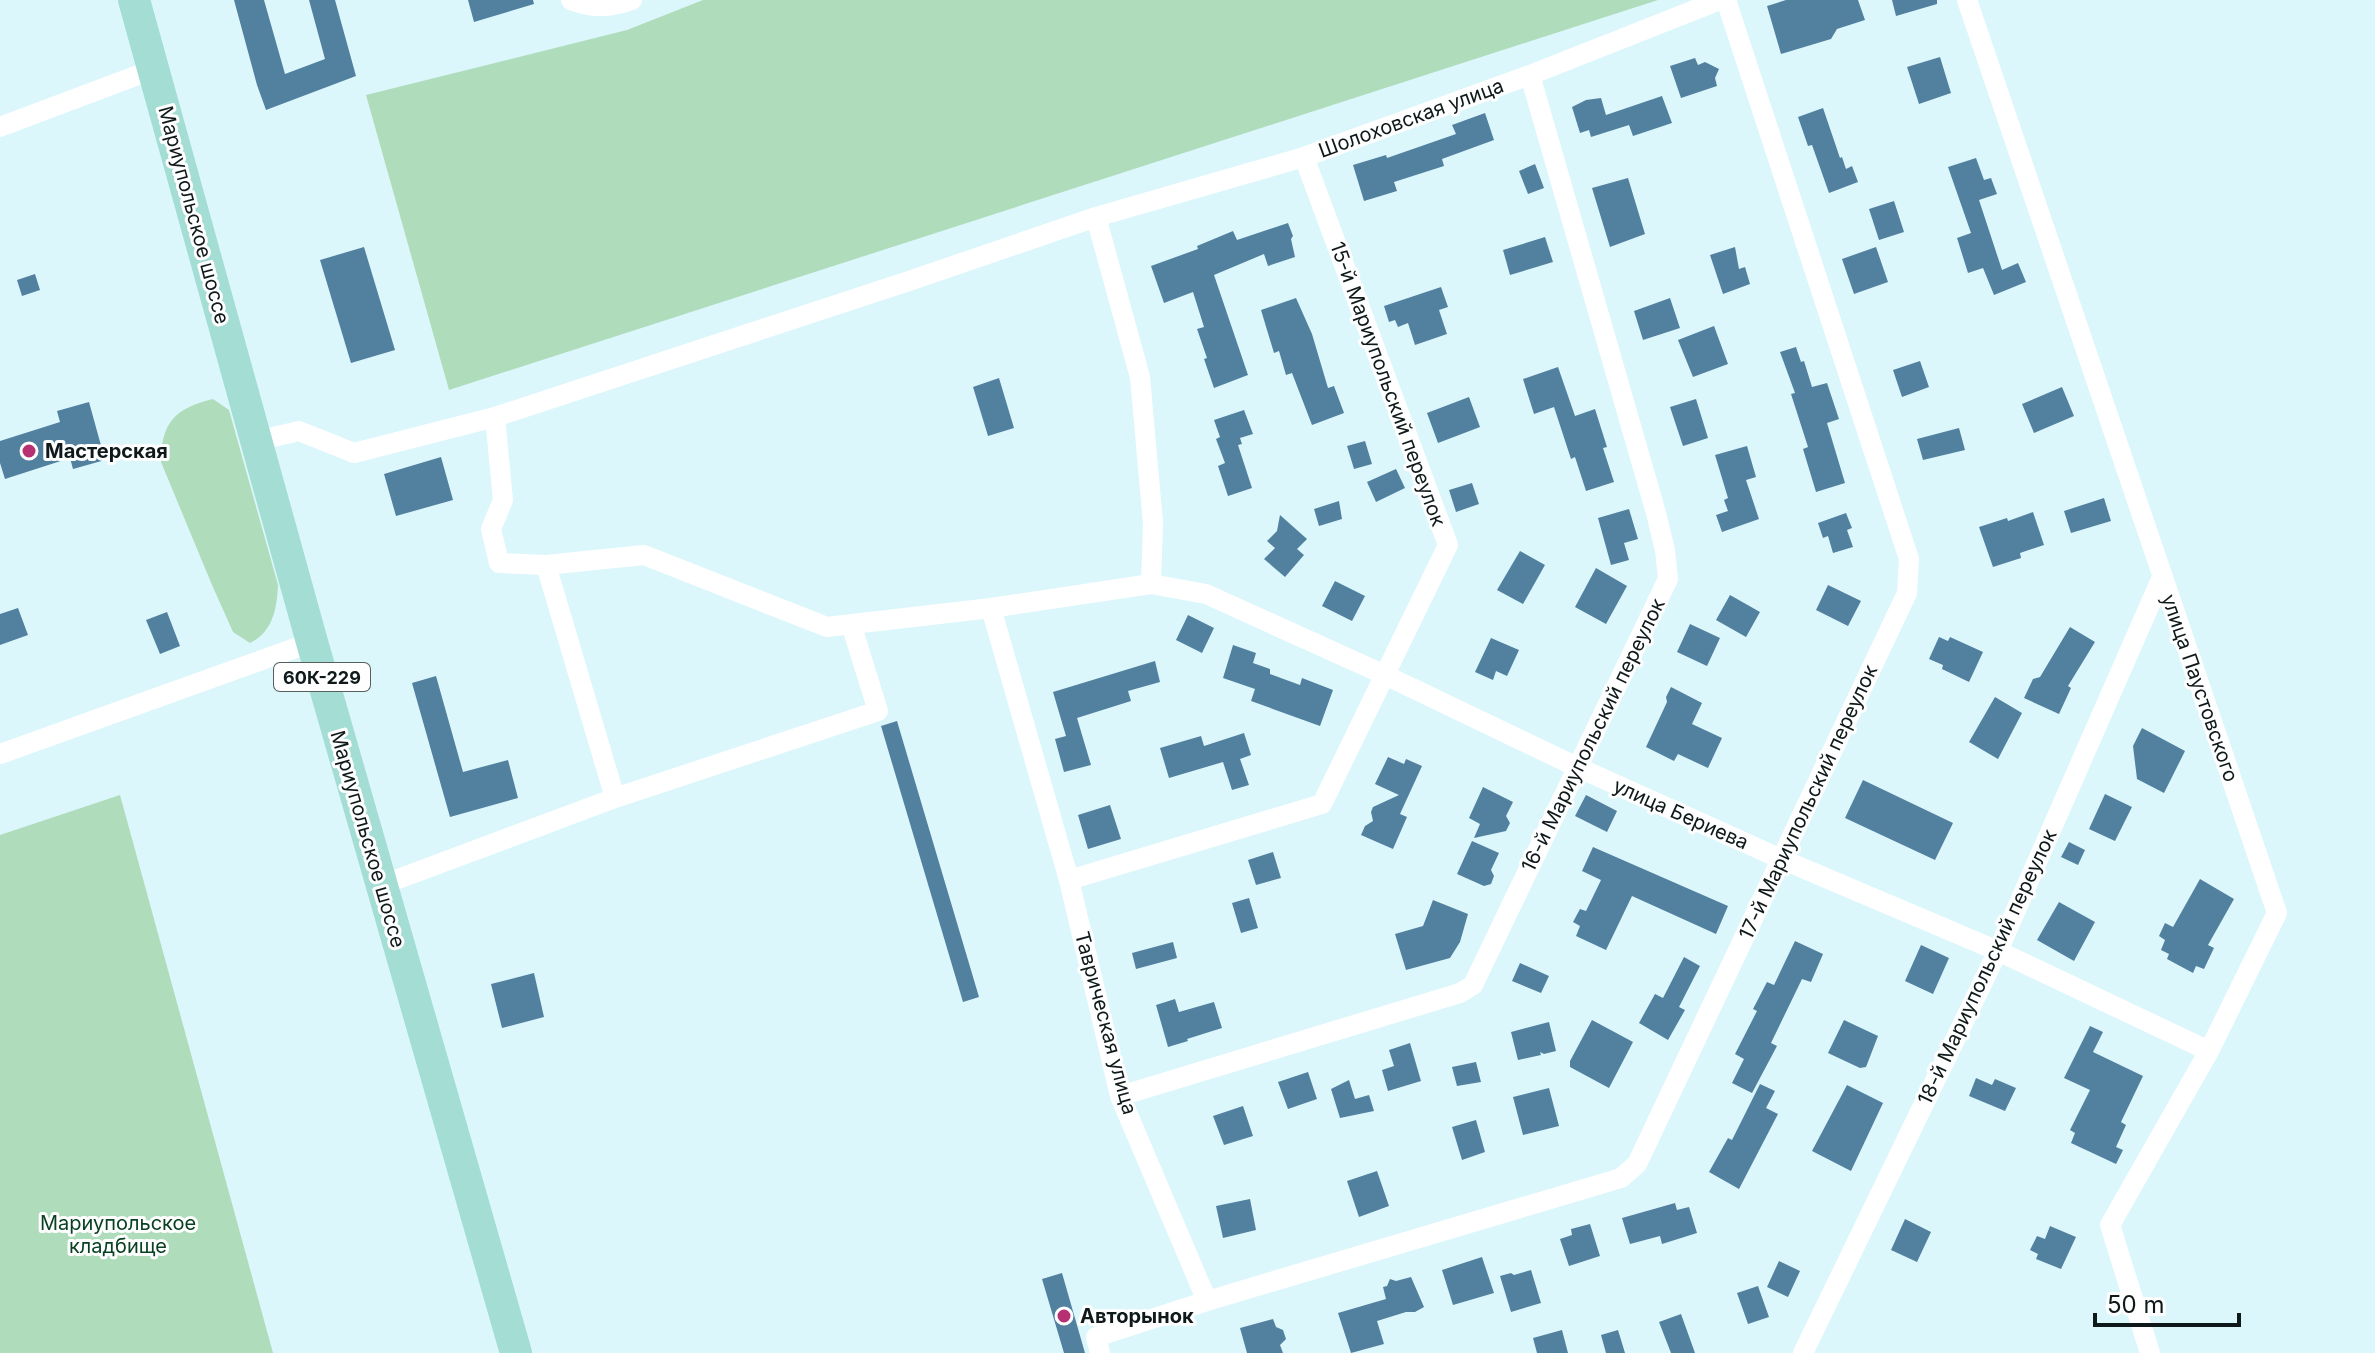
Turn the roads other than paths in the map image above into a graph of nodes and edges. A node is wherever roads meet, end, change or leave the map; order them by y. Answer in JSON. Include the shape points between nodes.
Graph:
{"nodes":[{"id":1,"x":134,"y":0,"type":"edge"},
{"id":2,"x":571,"y":0,"type":"edge"},
{"id":3,"x":1723,"y":0,"type":"edge"},
{"id":4,"x":1967,"y":0,"type":"edge"},
{"id":5,"x":625,"y":3,"type":"edge"},
{"id":6,"x":154,"y":69,"type":"junction"},
{"id":7,"x":1530,"y":75,"type":"junction"},
{"id":8,"x":0,"y":127,"type":"edge"},
{"id":9,"x":1304,"y":157,"type":"junction"},
{"id":10,"x":1096,"y":217,"type":"junction"},
{"id":11,"x":495,"y":417,"type":"junction"},
{"id":12,"x":256,"y":441,"type":"junction"},
{"id":13,"x":546,"y":565,"type":"junction"},
{"id":14,"x":2162,"y":577,"type":"junction"},
{"id":15,"x":1151,"y":584,"type":"junction"},
{"id":16,"x":991,"y":608,"type":"junction"},
{"id":17,"x":851,"y":624,"type":"junction"},
{"id":18,"x":312,"y":642,"type":"junction"},
{"id":19,"x":1385,"y":675,"type":"junction"},
{"id":20,"x":0,"y":754,"type":"edge"},
{"id":21,"x":1577,"y":767,"type":"junction"},
{"id":22,"x":615,"y":798,"type":"junction"},
{"id":23,"x":1781,"y":859,"type":"junction"},
{"id":24,"x":1069,"y":880,"type":"junction"},
{"id":25,"x":382,"y":885,"type":"junction"},
{"id":26,"x":1998,"y":951,"type":"junction"},
{"id":27,"x":2209,"y":1051,"type":"junction"},
{"id":28,"x":1120,"y":1096,"type":"junction"},
{"id":29,"x":1207,"y":1301,"type":"junction"},
{"id":30,"x":516,"y":1353,"type":"edge"},
{"id":31,"x":1100,"y":1353,"type":"edge"},
{"id":32,"x":1803,"y":1353,"type":"edge"},
{"id":33,"x":2150,"y":1353,"type":"edge"}],
"edges":[{"from":1,"to":6,"type":"main road","name":"Мариупольское шоссе","number":"60К-229"},
{"from":2,"to":5,"type":"street","via":[[602,8]]},
{"from":3,"to":7,"type":"street","name":"Шолоховская улица"},
{"from":3,"to":23,"type":"street","name":"17-й Мариупольский переулок","via":[[1909,559],[1907,593]]},
{"from":4,"to":14,"type":"street","name":"улица Паустовского"},
{"from":6,"to":8,"type":"street"},
{"from":6,"to":12,"type":"main road","name":"Мариупольское шоссе","number":"60К-229"},
{"from":7,"to":9,"type":"street","name":"Шолоховская улица"},
{"from":7,"to":21,"type":"street","name":"16-й Мариупольский переулок","via":[[1656,513],[1668,579]]},
{"from":9,"to":10,"type":"street","name":"Шолоховская улица"},
{"from":9,"to":19,"type":"street","name":"15-й Мариупольский переулок","via":[[1448,545]]},
{"from":10,"to":11,"type":"street","name":"Шолоховская улица"},
{"from":10,"to":15,"type":"street","via":[[1140,377],[1153,523]]},
{"from":11,"to":12,"type":"street","name":"Шолоховская улица","via":[[354,453],[299,431]]},
{"from":11,"to":13,"type":"street","name":"улица Бериева","via":[[503,500],[491,529],[499,563]]},
{"from":12,"to":18,"type":"main road","name":"Мариупольское шоссе","number":"60К-229"},
{"from":13,"to":17,"type":"street","name":"улица Бериева","via":[[644,555],[827,627]]},
{"from":13,"to":22,"type":"street"},
{"from":14,"to":26,"type":"street","name":"18-й Мариупольский переулок"},
{"from":14,"to":27,"type":"street","name":"улица Паустовского","via":[[2277,913]]},
{"from":15,"to":16,"type":"street","name":"улица Бериева"},
{"from":15,"to":19,"type":"street","name":"улица Бериева","via":[[1206,594]]},
{"from":16,"to":17,"type":"street","name":"улица Бериева"},
{"from":16,"to":24,"type":"street","name":"Таврическая улица"},
{"from":17,"to":22,"type":"street","via":[[878,711]]},
{"from":18,"to":20,"type":"street"},
{"from":18,"to":25,"type":"main road","name":"Мариупольское шоссе","number":"60К-229"},
{"from":19,"to":21,"type":"street","name":"улица Бериева"},
{"from":19,"to":24,"type":"street","name":"15-й Мариупольский переулок","via":[[1322,804]]},
{"from":21,"to":23,"type":"street","name":"улица Бериева"},
{"from":21,"to":28,"type":"street","name":"16-й Мариупольский переулок","via":[[1473,985]]},
{"from":22,"to":25,"type":"street"},
{"from":23,"to":26,"type":"street","name":"улица Бериева"},
{"from":23,"to":29,"type":"street","name":"17-й Мариупольский переулок","via":[[1637,1164],[1621,1178]]},
{"from":24,"to":28,"type":"street","name":"Таврическая улица"},
{"from":25,"to":30,"type":"main road","name":"Мариупольское шоссе","number":"60К-229"},
{"from":26,"to":27,"type":"street","name":"улица Бериева"},
{"from":26,"to":32,"type":"street","name":"18-й Мариупольский переулок"},
{"from":27,"to":33,"type":"street","name":"улица Паустовского","via":[[2110,1225]]},
{"from":28,"to":29,"type":"street","name":"Таврическая улица"},
{"from":29,"to":31,"type":"street","via":[[1096,1337]]}]}
